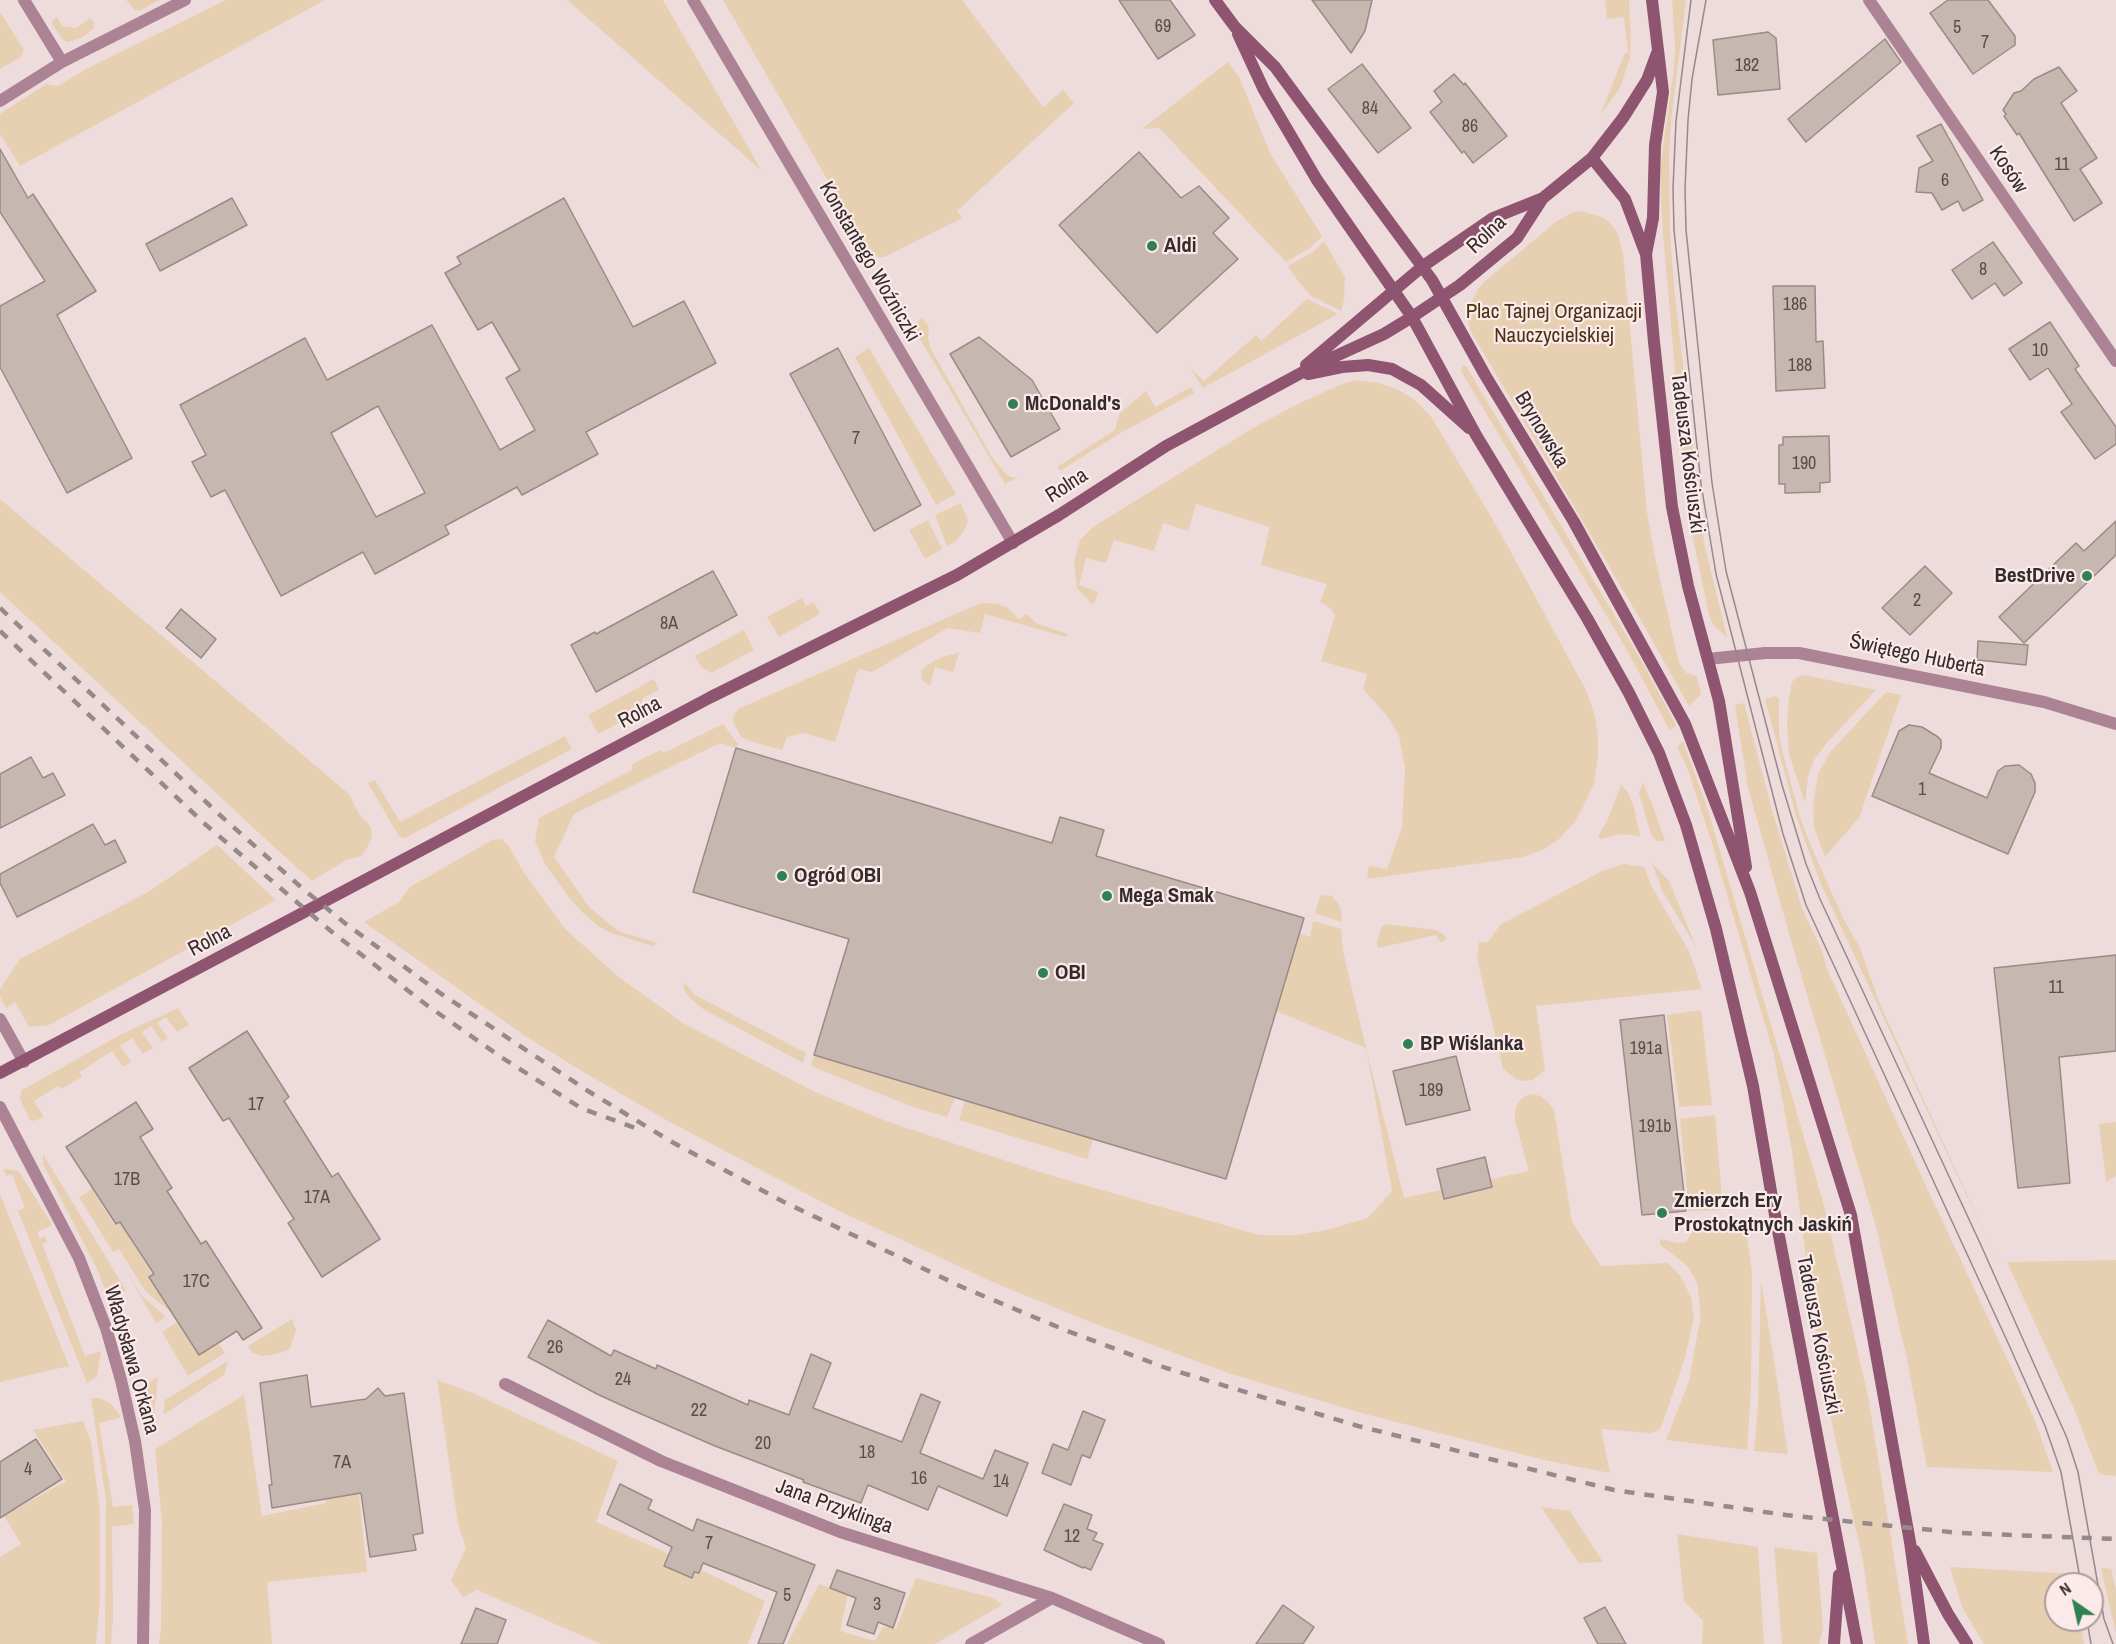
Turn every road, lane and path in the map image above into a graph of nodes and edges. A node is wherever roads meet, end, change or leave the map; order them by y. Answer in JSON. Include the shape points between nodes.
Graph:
{"nodes":[{"id":1,"x":24,"y":0,"type":"edge"},
{"id":2,"x":185,"y":0,"type":"edge"},
{"id":3,"x":693,"y":0,"type":"edge"},
{"id":4,"x":1215,"y":0,"type":"edge"},
{"id":5,"x":1652,"y":0,"type":"edge"},
{"id":6,"x":1869,"y":0,"type":"edge"},
{"id":7,"x":1235,"y":27,"type":"junction"},
{"id":8,"x":1657,"y":52,"type":"junction"},
{"id":9,"x":62,"y":62,"type":"junction"},
{"id":10,"x":0,"y":100,"type":"edge"},
{"id":11,"x":1592,"y":158,"type":"junction"},
{"id":12,"x":1543,"y":198,"type":"junction"},
{"id":13,"x":1646,"y":254,"type":"junction"},
{"id":14,"x":1423,"y":266,"type":"junction"},
{"id":15,"x":1395,"y":291,"type":"junction"},
{"id":16,"x":1443,"y":297,"type":"junction"},
{"id":17,"x":1412,"y":317,"type":"junction"},
{"id":18,"x":2116,"y":361,"type":"edge"},
{"id":19,"x":1292,"y":378,"type":"junction"},
{"id":20,"x":1476,"y":435,"type":"junction"},
{"id":21,"x":1013,"y":543,"type":"junction"},
{"id":22,"x":1708,"y":659,"type":"junction"},
{"id":23,"x":2116,"y":724,"type":"edge"},
{"id":24,"x":1686,"y":825,"type":"joint"},
{"id":25,"x":1750,"y":892,"type":"junction"},
{"id":26,"x":0,"y":1019,"type":"edge"},
{"id":27,"x":24,"y":1062,"type":"junction"},
{"id":28,"x":0,"y":1073,"type":"edge"},
{"id":29,"x":0,"y":1107,"type":"edge"},
{"id":30,"x":505,"y":1384,"type":"dead end"},
{"id":31,"x":1910,"y":1542,"type":"junction"},
{"id":32,"x":1840,"y":1558,"type":"junction"},
{"id":33,"x":1052,"y":1598,"type":"junction"},
{"id":34,"x":143,"y":1644,"type":"edge"},
{"id":35,"x":971,"y":1644,"type":"edge"},
{"id":36,"x":1159,"y":1644,"type":"edge"},
{"id":37,"x":1834,"y":1644,"type":"edge"},
{"id":38,"x":1857,"y":1644,"type":"edge"},
{"id":39,"x":1924,"y":1644,"type":"edge"},
{"id":40,"x":1967,"y":1644,"type":"edge"}],
"edges":[{"from":1,"to":9,"type":"street"},
{"from":2,"to":9,"type":"street"},
{"from":3,"to":21,"type":"street","name":"Konstantego Woźniczki"},
{"from":4,"to":7,"type":"main road","name":"Brynowska"},
{"from":5,"to":8,"type":"main road","name":"Tadeusza Kościuszki"},
{"from":6,"to":18,"type":"street","name":"Kosów"},
{"from":7,"to":14,"type":"main road","name":"Brynowska","via":[[1275,67]]},
{"from":7,"to":15,"type":"main road","name":"Brynowska","via":[[1264,90],[1317,180]]},
{"from":8,"to":11,"type":"main road","name":"Rolna","via":[[1647,80]]},
{"from":8,"to":13,"type":"main road","name":"Tadeusza Kościuszki","via":[[1664,92],[1655,145],[1653,218]]},
{"from":9,"to":10,"type":"street"},
{"from":11,"to":12,"type":"main road","name":"Rolna"},
{"from":11,"to":13,"type":"main road","via":[[1625,199]]},
{"from":12,"to":14,"type":"main road","name":"Rolna","via":[[1493,218]]},
{"from":12,"to":16,"type":"main road","name":"Rolna","via":[[1517,238]]},
{"from":13,"to":22,"type":"main road","name":"Tadeusza Kościuszki","via":[[1672,507]]},
{"from":14,"to":15,"type":"main road","name":"Rolna"},
{"from":14,"to":16,"type":"main road","name":"Brynowska"},
{"from":15,"to":17,"type":"main road","name":"Brynowska"},
{"from":15,"to":19,"type":"main road","name":"Rolna"},
{"from":16,"to":17,"type":"main road","name":"Rolna"},
{"from":16,"to":25,"type":"main road","name":"Brynowska","via":[[1585,541],[1685,724]]},
{"from":17,"to":19,"type":"main road","name":"Rolna"},
{"from":17,"to":20,"type":"main road","name":"Brynowska"},
{"from":19,"to":20,"type":"main road","via":[[1342,367],[1368,365],[1392,369],[1421,385]]},
{"from":19,"to":21,"type":"main road","name":"Rolna","via":[[1166,446]]},
{"from":20,"to":24,"type":"main road","name":"Brynowska","via":[[1629,693],[1659,753]]},
{"from":21,"to":27,"type":"main road","name":"Rolna","via":[[957,575],[711,697]]},
{"from":22,"to":23,"type":"street","name":"Świętego Huberta","via":[[1799,653],[2044,702]]},
{"from":22,"to":25,"type":"main road","name":"Tadeusza Kościuszki","via":[[1719,701]]},
{"from":24,"to":32,"type":"main road","name":"Tadeusza Kościuszki","via":[[1716,929],[1753,1086]]},
{"from":25,"to":31,"type":"main road","via":[[1851,1215]]},
{"from":26,"to":27,"type":"street"},
{"from":27,"to":28,"type":"main road","name":"Rolna"},
{"from":29,"to":34,"type":"street","name":"Władysława Orkana","via":[[79,1258],[121,1380],[145,1510]]},
{"from":30,"to":33,"type":"street","name":"Jana Przyklinga","via":[[661,1461],[840,1532]]},
{"from":31,"to":39,"type":"main road"},
{"from":31,"to":40,"type":"main road"},
{"from":32,"to":37,"type":"main road"},
{"from":32,"to":38,"type":"main road","name":"Tadeusza Kościuszki"},
{"from":33,"to":35,"type":"street"},
{"from":33,"to":36,"type":"street","name":"Jana Przyklinga"}]}
